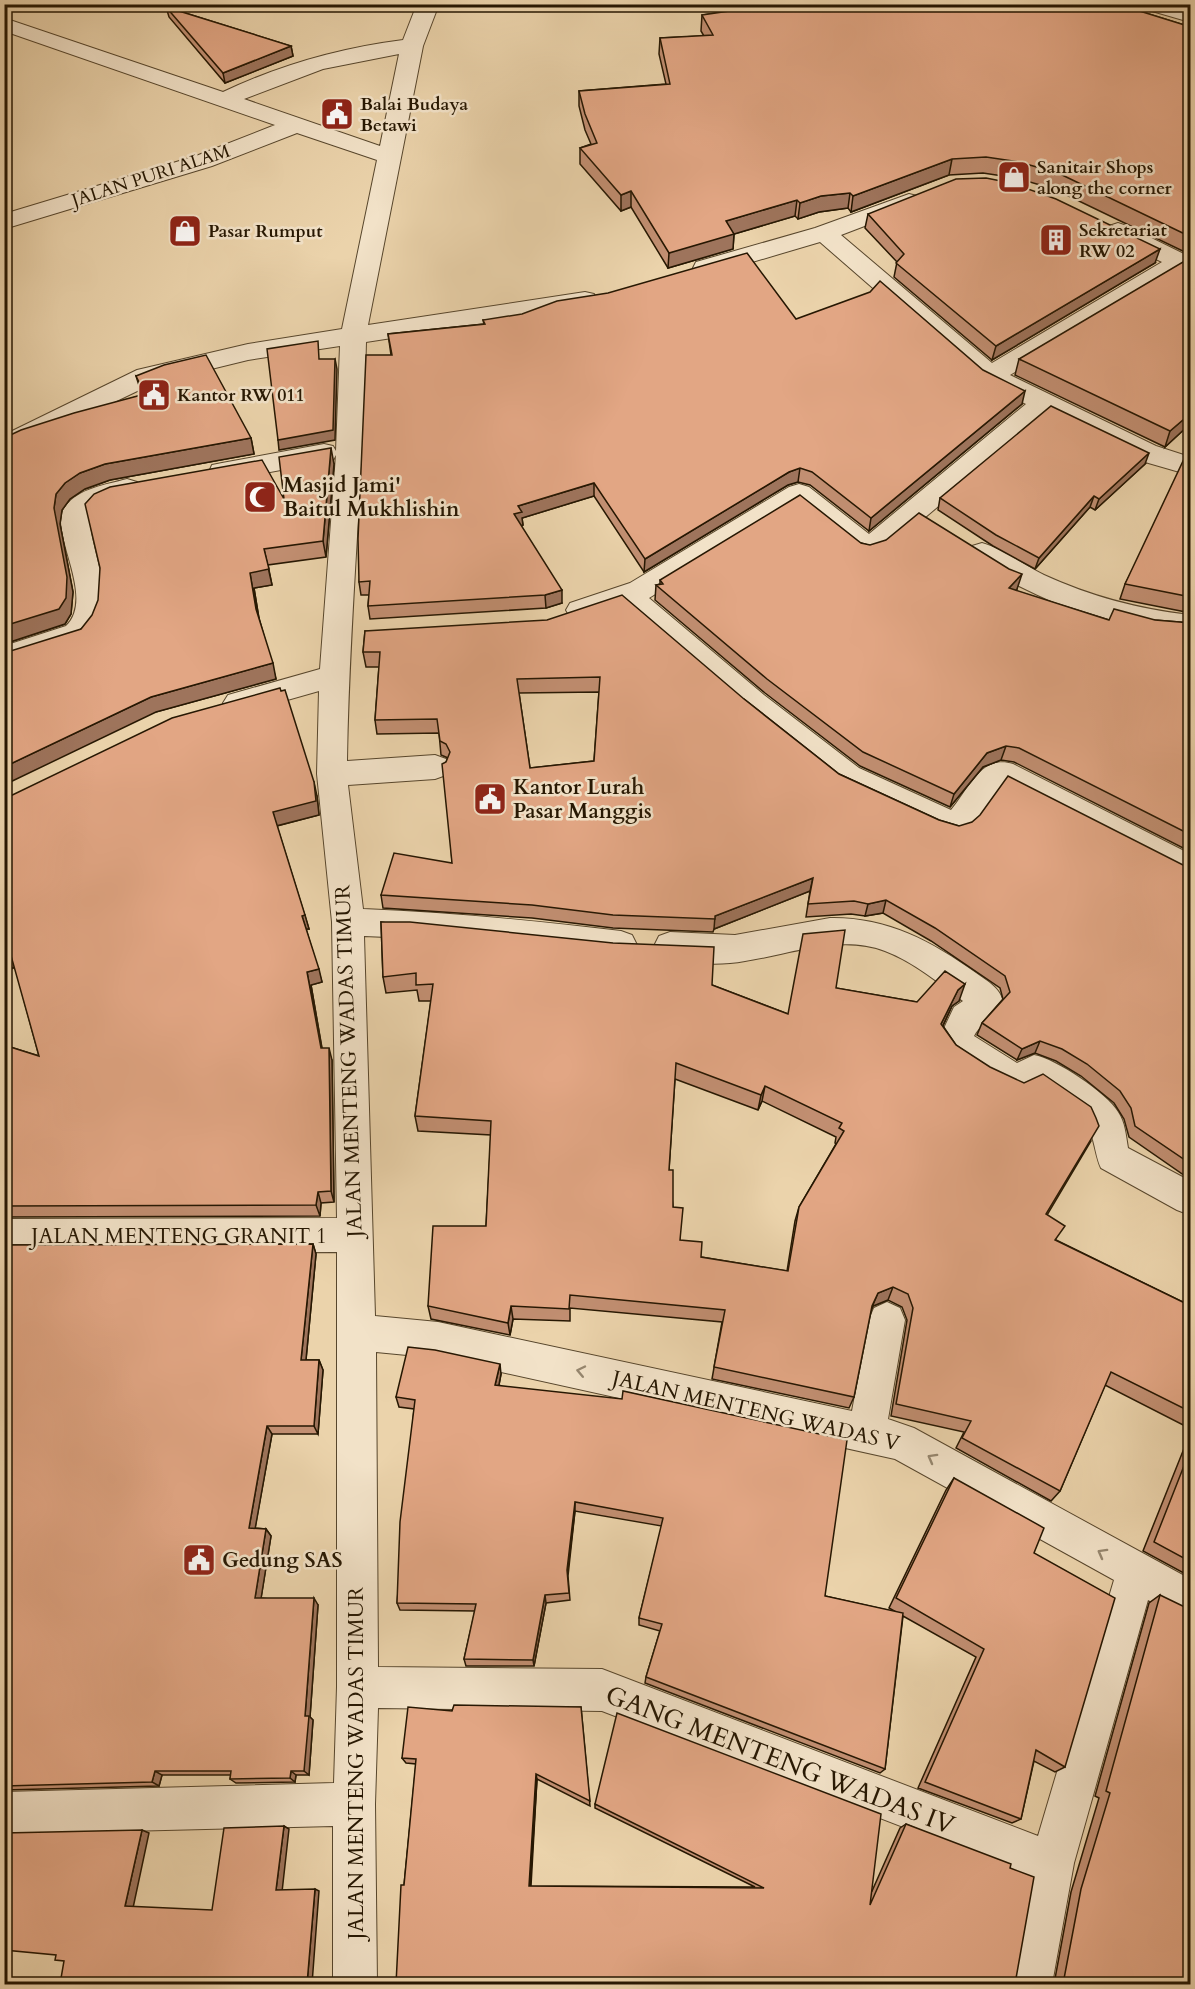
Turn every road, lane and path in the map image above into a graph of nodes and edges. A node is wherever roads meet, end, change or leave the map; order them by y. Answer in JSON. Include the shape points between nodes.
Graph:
{"nodes":[{"id":1,"x":428,"y":4,"type":"edge"},
{"id":2,"x":1153,"y":4,"type":"edge"},
{"id":3,"x":1191,"y":16,"type":"edge"},
{"id":4,"x":10,"y":30,"type":"edge"},
{"id":5,"x":412,"y":46,"type":"junction"},
{"id":6,"x":223,"y":100,"type":"junction"},
{"id":7,"x":296,"y":124,"type":"junction"},
{"id":8,"x":390,"y":157,"type":"junction"},
{"id":9,"x":933,"y":191,"type":"edge"},
{"id":10,"x":1098,"y":221,"type":"edge"},
{"id":11,"x":4,"y":222,"type":"edge"},
{"id":12,"x":824,"y":233,"type":"junction"},
{"id":13,"x":1185,"y":264,"type":"edge"},
{"id":14,"x":687,"y":274,"type":"edge"},
{"id":15,"x":607,"y":297,"type":"edge"},
{"id":16,"x":353,"y":335,"type":"junction"},
{"id":17,"x":990,"y":376,"type":"junction"},
{"id":18,"x":1046,"y":402,"type":"junction"},
{"id":19,"x":7,"y":439,"type":"edge"},
{"id":20,"x":350,"y":449,"type":"junction"},
{"id":21,"x":1191,"y":466,"type":"edge"},
{"id":22,"x":201,"y":476,"type":"edge"},
{"id":23,"x":156,"y":484,"type":"edge"},
{"id":24,"x":914,"y":511,"type":"junction"},
{"id":25,"x":626,"y":594,"type":"junction"},
{"id":26,"x":559,"y":617,"type":"edge"},
{"id":27,"x":1191,"y":626,"type":"edge"},
{"id":28,"x":4,"y":657,"type":"edge"},
{"id":29,"x":334,"y":676,"type":"junction"},
{"id":30,"x":212,"y":710,"type":"edge"},
{"id":31,"x":435,"y":767,"type":"dead end"},
{"id":32,"x":332,"y":774,"type":"junction"},
{"id":33,"x":1191,"y":868,"type":"edge"},
{"id":34,"x":348,"y":922,"type":"junction"},
{"id":35,"x":1191,"y":1199,"type":"edge"},
{"id":36,"x":354,"y":1235,"type":"junction"},
{"id":37,"x":4,"y":1236,"type":"edge"},
{"id":38,"x":887,"y":1320,"type":"dead end"},
{"id":39,"x":357,"y":1332,"type":"junction"},
{"id":40,"x":867,"y":1433,"type":"junction"},
{"id":41,"x":1136,"y":1572,"type":"junction"},
{"id":42,"x":1191,"y":1601,"type":"edge"},
{"id":43,"x":358,"y":1687,"type":"junction"},
{"id":44,"x":354,"y":1804,"type":"junction"},
{"id":45,"x":4,"y":1814,"type":"edge"},
{"id":46,"x":1052,"y":1863,"type":"junction"},
{"id":47,"x":355,"y":1984,"type":"edge"},
{"id":48,"x":1030,"y":1984,"type":"edge"}],
"edges":[{"from":1,"to":5,"type":"street","name":"JALAN MENTENG WADAS TIMUR"},
{"from":2,"to":3,"type":"street"},
{"from":4,"to":6,"type":"street"},
{"from":5,"to":6,"type":"street","via":[[365,50],[295,68]]},
{"from":5,"to":8,"type":"street","name":"JALAN MENTENG WADAS TIMUR"},
{"from":6,"to":7,"type":"street"},
{"from":7,"to":8,"type":"street"},
{"from":7,"to":11,"type":"street","name":"JALAN PURI ALAM","via":[[204,161]]},
{"from":8,"to":16,"type":"street","name":"JALAN MENTENG WADAS TIMUR"},
{"from":9,"to":12,"type":"street"},
{"from":10,"to":13,"type":"street"},
{"from":12,"to":14,"type":"street"},
{"from":12,"to":17,"type":"street"},
{"from":13,"to":17,"type":"street"},
{"from":15,"to":16,"type":"street"},
{"from":16,"to":19,"type":"street","via":[[248,352],[146,376]]},
{"from":16,"to":20,"type":"street","name":"JALAN MENTENG WADAS TIMUR"},
{"from":17,"to":18,"type":"street"},
{"from":18,"to":21,"type":"street","via":[[1147,453]]},
{"from":18,"to":24,"type":"street"},
{"from":20,"to":22,"type":"street"},
{"from":20,"to":29,"type":"street","name":"JALAN MENTENG WADAS TIMUR","via":[[348,634]]},
{"from":23,"to":28,"type":"street","via":[[110,492],[80,506],[74,520],[92,603],[86,626],[76,634]]},
{"from":24,"to":25,"type":"street","via":[[869,549],[799,494],[640,590]]},
{"from":24,"to":27,"type":"street","via":[[1016,575],[1099,608]]},
{"from":25,"to":26,"type":"street"},
{"from":25,"to":33,"type":"street","via":[[848,777],[956,824],[995,775],[1002,772]]},
{"from":29,"to":30,"type":"street"},
{"from":29,"to":32,"type":"street","name":"JALAN MENTENG WADAS TIMUR"},
{"from":31,"to":32,"type":"street"},
{"from":32,"to":34,"type":"street","name":"JALAN MENTENG WADAS TIMUR"},
{"from":34,"to":35,"type":"street","via":[[413,924],[613,944],[741,949],[810,932],[851,930],[886,937],[919,953],[986,999],[966,1017],[955,1041],[1018,1081],[1034,1070],[1040,1071],[1096,1110],[1106,1122],[1113,1157]]},
{"from":34,"to":36,"type":"street","name":"JALAN MENTENG WADAS TIMUR"},
{"from":36,"to":37,"type":"street","name":"JALAN MENTENG GRANIT 1"},
{"from":36,"to":39,"type":"street","name":"JALAN MENTENG WADAS TIMUR"},
{"from":38,"to":40,"type":"street"},
{"from":40,"to":39,"type":"street","name":"JALAN MENTENG WADAS V","one_way":true,"via":[[438,1340]]},
{"from":39,"to":43,"type":"street","name":"JALAN MENTENG WADAS TIMUR"},
{"from":41,"to":40,"type":"street","name":"JALAN MENTENG WADAS V","one_way":true,"via":[[901,1441]]},
{"from":41,"to":42,"type":"street","name":"JALAN MENTENG WADAS V"},
{"from":41,"to":46,"type":"street"},
{"from":43,"to":44,"type":"street","name":"JALAN MENTENG WADAS TIMUR"},
{"from":43,"to":46,"type":"street","name":"GANG MENTENG WADAS IV","via":[[602,1690]]},
{"from":44,"to":45,"type":"street"},
{"from":44,"to":47,"type":"street","name":"JALAN MENTENG WADAS TIMUR"},
{"from":46,"to":48,"type":"street"}]}
